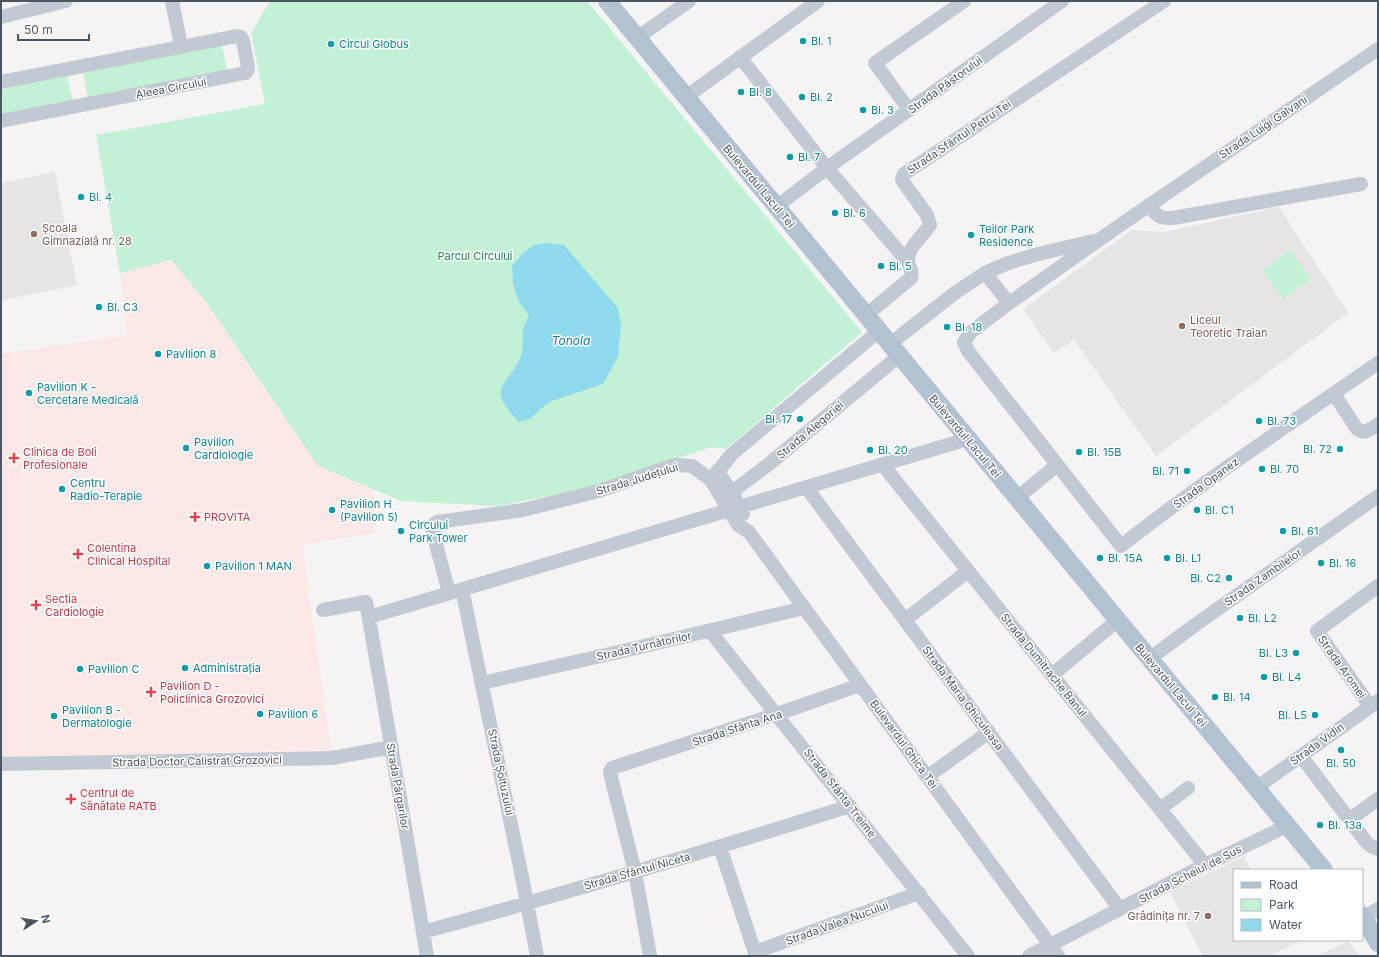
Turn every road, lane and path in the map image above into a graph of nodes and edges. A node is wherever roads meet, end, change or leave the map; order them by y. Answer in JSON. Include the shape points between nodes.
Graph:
{"nodes":[{"id":1,"x":66,"y":1,"type":"edge"},
{"id":2,"x":172,"y":1,"type":"edge"},
{"id":3,"x":607,"y":1,"type":"edge"},
{"id":4,"x":689,"y":1,"type":"edge"},
{"id":5,"x":818,"y":1,"type":"edge"},
{"id":6,"x":964,"y":1,"type":"edge"},
{"id":7,"x":1062,"y":1,"type":"edge"},
{"id":8,"x":1164,"y":1,"type":"edge"},
{"id":9,"x":1,"y":17,"type":"edge"},
{"id":10,"x":637,"y":38,"type":"junction"},
{"id":11,"x":181,"y":46,"type":"junction"},
{"id":12,"x":1378,"y":49,"type":"edge"},
{"id":13,"x":740,"y":57,"type":"junction"},
{"id":14,"x":1,"y":82,"type":"edge"},
{"id":15,"x":686,"y":97,"type":"junction"},
{"id":16,"x":909,"y":110,"type":"junction"},
{"id":17,"x":1,"y":121,"type":"edge"},
{"id":18,"x":827,"y":168,"type":"junction"},
{"id":19,"x":1361,"y":184,"type":"dead end"},
{"id":20,"x":1149,"y":205,"type":"junction"},
{"id":21,"x":776,"y":207,"type":"junction"},
{"id":22,"x":1099,"y":240,"type":"junction"},
{"id":23,"x":908,"y":262,"type":"junction"},
{"id":24,"x":985,"y":273,"type":"junction"},
{"id":25,"x":1009,"y":303,"type":"junction"},
{"id":26,"x":866,"y":315,"type":"junction"},
{"id":27,"x":878,"y":331,"type":"junction"},
{"id":28,"x":895,"y":350,"type":"junction"},
{"id":29,"x":1378,"y":363,"type":"edge"},
{"id":30,"x":1334,"y":394,"type":"junction"},
{"id":31,"x":1378,"y":424,"type":"edge"},
{"id":32,"x":968,"y":439,"type":"junction"},
{"id":33,"x":882,"y":464,"type":"junction"},
{"id":34,"x":1057,"y":465,"type":"junction"},
{"id":35,"x":714,"y":475,"type":"junction"},
{"id":36,"x":806,"y":487,"type":"junction"},
{"id":37,"x":732,"y":492,"type":"junction"},
{"id":38,"x":1378,"y":496,"type":"edge"},
{"id":39,"x":1017,"y":498,"type":"junction"},
{"id":40,"x":735,"y":508,"type":"junction"},
{"id":41,"x":968,"y":571,"type":"junction"},
{"id":42,"x":1378,"y":586,"type":"edge"},
{"id":43,"x":455,"y":591,"type":"junction"},
{"id":44,"x":804,"y":608,"type":"junction"},
{"id":45,"x":323,"y":610,"type":"dead end"},
{"id":46,"x":368,"y":617,"type":"junction"},
{"id":47,"x":905,"y":620,"type":"junction"},
{"id":48,"x":1118,"y":620,"type":"junction"},
{"id":49,"x":710,"y":631,"type":"junction"},
{"id":50,"x":1149,"y":659,"type":"junction"},
{"id":51,"x":1052,"y":675,"type":"junction"},
{"id":52,"x":482,"y":683,"type":"junction"},
{"id":53,"x":860,"y":685,"type":"junction"},
{"id":54,"x":1374,"y":703,"type":"edge"},
{"id":55,"x":777,"y":714,"type":"junction"},
{"id":56,"x":989,"y":732,"type":"junction"},
{"id":57,"x":392,"y":747,"type":"junction"},
{"id":58,"x":1301,"y":756,"type":"junction"},
{"id":59,"x":1,"y":764,"type":"edge"},
{"id":60,"x":928,"y":777,"type":"junction"},
{"id":61,"x":1188,"y":788,"type":"dead end"},
{"id":62,"x":1256,"y":788,"type":"junction"},
{"id":63,"x":1378,"y":799,"type":"edge"},
{"id":64,"x":850,"y":806,"type":"junction"},
{"id":65,"x":1160,"y":809,"type":"junction"},
{"id":66,"x":1349,"y":820,"type":"junction"},
{"id":67,"x":1287,"y":826,"type":"junction"},
{"id":68,"x":720,"y":847,"type":"junction"},
{"id":69,"x":1378,"y":849,"type":"edge"},
{"id":70,"x":1206,"y":865,"type":"junction"},
{"id":71,"x":1323,"y":869,"type":"edge"},
{"id":72,"x":634,"y":872,"type":"junction"},
{"id":73,"x":919,"y":893,"type":"junction"},
{"id":74,"x":527,"y":903,"type":"junction"},
{"id":75,"x":1120,"y":909,"type":"junction"},
{"id":76,"x":1371,"y":917,"type":"edge"},
{"id":77,"x":423,"y":932,"type":"junction"},
{"id":78,"x":1378,"y":942,"type":"edge"},
{"id":79,"x":1054,"y":950,"type":"edge"},
{"id":80,"x":756,"y":954,"type":"edge"},
{"id":81,"x":427,"y":956,"type":"edge"},
{"id":82,"x":536,"y":956,"type":"edge"},
{"id":83,"x":650,"y":956,"type":"edge"},
{"id":84,"x":968,"y":956,"type":"edge"},
{"id":85,"x":1029,"y":956,"type":"edge"}],
"edges":[{"from":1,"to":9,"type":"street"},
{"from":2,"to":11,"type":"street"},
{"from":3,"to":10,"type":"main road","name":"Bulevardul Lacul Tei"},
{"from":4,"to":10,"type":"street"},
{"from":5,"to":13,"type":"street"},
{"from":6,"to":16,"type":"street","via":[[875,63]]},
{"from":7,"to":16,"type":"street","name":"Strada Păstorului"},
{"from":8,"to":23,"type":"street","name":"Strada Sfântul Petru Tei","via":[[904,174],[904,183],[927,215],[930,225],[913,247]]},
{"from":10,"to":15,"type":"main road","name":"Bulevardul Lacul Tei"},
{"from":11,"to":14,"type":"street","name":"Aleea Circului"},
{"from":11,"to":17,"type":"street","name":"Aleea Circului","via":[[240,37],[243,41],[247,71]]},
{"from":12,"to":20,"type":"street","name":"Strada Luigi Galvani"},
{"from":13,"to":15,"type":"street"},
{"from":13,"to":18,"type":"street"},
{"from":15,"to":21,"type":"main road","name":"Bulevardul Lacul Tei"},
{"from":16,"to":18,"type":"street","name":"Strada Păstorului"},
{"from":18,"to":21,"type":"street","name":"Strada Păstorului"},
{"from":18,"to":23,"type":"street"},
{"from":19,"to":20,"type":"street","via":[[1164,219]]},
{"from":20,"to":22,"type":"street","name":"Strada Luigi Galvani"},
{"from":21,"to":26,"type":"main road","name":"Bulevardul Lacul Tei"},
{"from":22,"to":24,"type":"street","name":"Strada Luigi Galvani","via":[[1038,254]]},
{"from":22,"to":25,"type":"street","name":"Strada Luigi Galvani"},
{"from":23,"to":26,"type":"street","name":"Strada Sfântul Petru Tei","via":[[912,271],[911,278]]},
{"from":24,"to":25,"type":"street"},
{"from":24,"to":28,"type":"street","name":"Strada Luigi Galvani","via":[[956,292]]},
{"from":25,"to":34,"type":"street","name":"Strada Opanez","via":[[971,332],[964,342],[968,351]]},
{"from":26,"to":27,"type":"main road","name":"Bulevardul Lacul Tei"},
{"from":27,"to":28,"type":"main road","name":"Bulevardul Lacul Tei"},
{"from":27,"to":35,"type":"street","via":[[732,454]]},
{"from":28,"to":32,"type":"main road","name":"Bulevardul Lacul Tei"},
{"from":28,"to":37,"type":"street","name":"Strada Alegoriei","via":[[769,464]]},
{"from":29,"to":30,"type":"street","name":"Strada Opanez"},
{"from":30,"to":31,"type":"street","via":[[1361,432],[1367,432]]},
{"from":30,"to":34,"type":"street","name":"Strada Opanez","via":[[1221,472],[1121,546]]},
{"from":32,"to":33,"type":"street"},
{"from":32,"to":39,"type":"main road","name":"Bulevardul Lacul Tei"},
{"from":33,"to":36,"type":"street"},
{"from":33,"to":41,"type":"street","name":"Strada Dumitrache Banul"},
{"from":34,"to":39,"type":"street"},
{"from":35,"to":37,"type":"street"},
{"from":35,"to":40,"type":"street"},
{"from":35,"to":43,"type":"street","name":"Strada Județului","via":[[692,466],[678,464],[599,491],[523,510],[437,522],[432,529]]},
{"from":36,"to":40,"type":"street"},
{"from":36,"to":47,"type":"street","name":"Strada Maria Ghiculeasa"},
{"from":37,"to":40,"type":"street"},
{"from":38,"to":50,"type":"street","name":"Strada Zambilelor"},
{"from":39,"to":48,"type":"main road","name":"Bulevardul Lacul Tei"},
{"from":40,"to":43,"type":"street"},
{"from":40,"to":44,"type":"street","name":"Bulevardul Ghica Tei","via":[[738,524],[749,532]]},
{"from":41,"to":47,"type":"street"},
{"from":41,"to":51,"type":"street","name":"Strada Dumitrache Banul"},
{"from":42,"to":54,"type":"street","name":"Strada Aromei","via":[[1317,631]]},
{"from":43,"to":46,"type":"street"},
{"from":43,"to":52,"type":"street","name":"Strada Șoltuzului"},
{"from":44,"to":49,"type":"street","name":"Strada Turnătorilor"},
{"from":44,"to":53,"type":"street","name":"Bulevardul Ghica Tei"},
{"from":45,"to":46,"type":"street","name":"Strada Pârgarilor","via":[[366,602]]},
{"from":46,"to":57,"type":"street","name":"Strada Pârgarilor"},
{"from":47,"to":56,"type":"street","name":"Strada Maria Ghiculeasa"},
{"from":48,"to":50,"type":"main road","name":"Bulevardul Lacul Tei"},
{"from":48,"to":51,"type":"street"},
{"from":49,"to":52,"type":"street","name":"Strada Turnătorilor"},
{"from":49,"to":55,"type":"street","name":"Strada Sfânta Treime"},
{"from":50,"to":62,"type":"main road","name":"Bulevardul Lacul Tei"},
{"from":51,"to":65,"type":"street","name":"Strada Dumitrache Banul"},
{"from":52,"to":74,"type":"street","name":"Strada Șoltuzului"},
{"from":53,"to":55,"type":"street","name":"Strada Sfânta Ana"},
{"from":53,"to":60,"type":"street","name":"Bulevardul Ghica Tei"},
{"from":54,"to":58,"type":"street","name":"Strada Vidin"},
{"from":55,"to":64,"type":"street","name":"Strada Sfânta Treime"},
{"from":55,"to":72,"type":"street","name":"Strada Sfânta Ana","via":[[612,768],[611,777]]},
{"from":56,"to":60,"type":"street"},
{"from":56,"to":75,"type":"street","name":"Strada Maria Ghiculeasa"},
{"from":57,"to":59,"type":"street","name":"Strada Doctor Calistrat Grozovici","via":[[332,758]]},
{"from":57,"to":77,"type":"street","name":"Strada Pârgarilor"},
{"from":58,"to":62,"type":"street","name":"Strada Vidin"},
{"from":58,"to":66,"type":"street"},
{"from":60,"to":79,"type":"street","name":"Bulevardul Ghica Tei"},
{"from":61,"to":65,"type":"street"},
{"from":62,"to":67,"type":"main road","name":"Bulevardul Lacul Tei"},
{"from":63,"to":66,"type":"street"},
{"from":64,"to":68,"type":"street","name":"Strada Sfântul Niceta"},
{"from":64,"to":73,"type":"street","name":"Strada Sfânta Treime"},
{"from":65,"to":70,"type":"street","name":"Strada Dumitrache Banul"},
{"from":66,"to":69,"type":"street","via":[[1367,844]]},
{"from":67,"to":70,"type":"street","name":"Strada Scheiul de Sus"},
{"from":67,"to":71,"type":"main road","name":"Bulevardul Lacul Tei"},
{"from":68,"to":72,"type":"street","name":"Strada Sfântul Niceta"},
{"from":68,"to":80,"type":"street"},
{"from":70,"to":75,"type":"street","name":"Strada Scheiul de Sus"},
{"from":72,"to":74,"type":"street","name":"Strada Sfântul Niceta"},
{"from":72,"to":83,"type":"street"},
{"from":73,"to":80,"type":"street","name":"Strada Valea Nucului"},
{"from":73,"to":84,"type":"street","name":"Strada Sfânta Treime"},
{"from":74,"to":77,"type":"street","name":"Strada Sfântul Niceta"},
{"from":74,"to":82,"type":"street","name":"Strada Șoltuzului"},
{"from":75,"to":79,"type":"street","name":"Strada Scheiul de Sus"},
{"from":76,"to":78,"type":"main road"},
{"from":77,"to":81,"type":"street","name":"Strada Pârgarilor"},
{"from":79,"to":85,"type":"street","name":"Strada Scheiul de Sus"}]}
